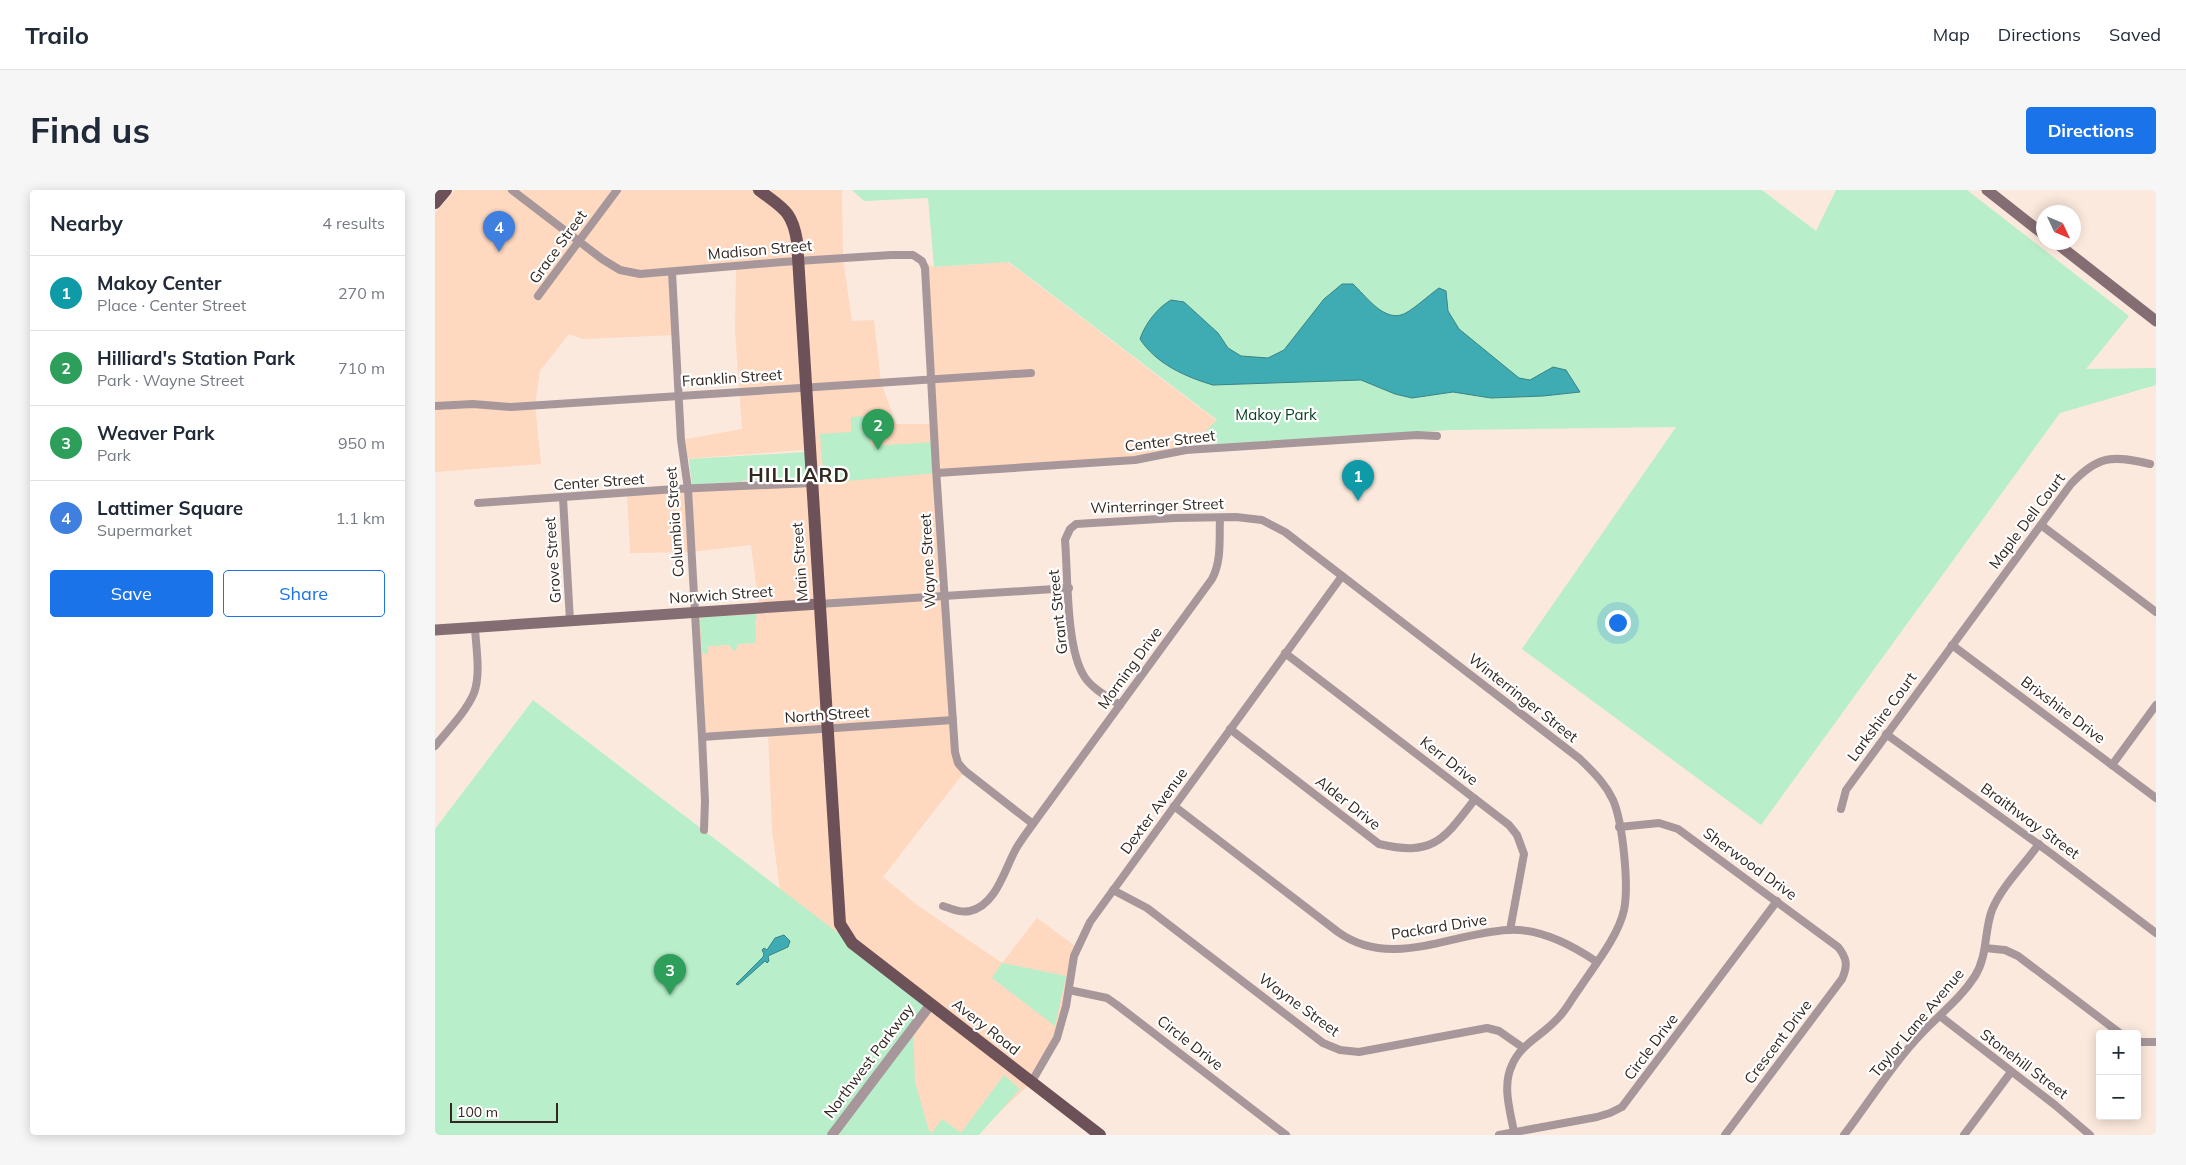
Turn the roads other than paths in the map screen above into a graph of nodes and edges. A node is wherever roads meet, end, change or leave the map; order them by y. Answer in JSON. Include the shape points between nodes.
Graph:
{"nodes":[{"id":1,"x":446,"y":190,"type":"edge"},
{"id":2,"x":512,"y":190,"type":"edge"},
{"id":3,"x":617,"y":190,"type":"edge"},
{"id":4,"x":759,"y":190,"type":"edge"},
{"id":5,"x":1987,"y":190,"type":"edge"},
{"id":6,"x":435,"y":203,"type":"edge"},
{"id":7,"x":2036,"y":228,"type":"edge"},
{"id":8,"x":578,"y":241,"type":"junction"},
{"id":9,"x":2065,"y":250,"type":"edge"},
{"id":10,"x":922,"y":260,"type":"joint"},
{"id":11,"x":798,"y":261,"type":"junction"},
{"id":12,"x":672,"y":272,"type":"junction"},
{"id":13,"x":538,"y":296,"type":"dead end"},
{"id":14,"x":2156,"y":321,"type":"edge"},
{"id":15,"x":1031,"y":373,"type":"dead end"},
{"id":16,"x":930,"y":378,"type":"junction"},
{"id":17,"x":806,"y":387,"type":"junction"},
{"id":18,"x":679,"y":395,"type":"junction"},
{"id":19,"x":435,"y":406,"type":"edge"},
{"id":20,"x":1437,"y":436,"type":"dead end"},
{"id":21,"x":2150,"y":464,"type":"dead end"},
{"id":22,"x":937,"y":473,"type":"junction"},
{"id":23,"x":812,"y":483,"type":"junction"},
{"id":24,"x":688,"y":489,"type":"junction"},
{"id":25,"x":563,"y":498,"type":"junction"},
{"id":26,"x":477,"y":503,"type":"dead end"},
{"id":27,"x":1220,"y":518,"type":"junction"},
{"id":28,"x":2041,"y":525,"type":"junction"},
{"id":29,"x":1070,"y":528,"type":"joint"},
{"id":30,"x":1342,"y":576,"type":"junction"},
{"id":31,"x":1069,"y":588,"type":"junction"},
{"id":32,"x":944,"y":595,"type":"junction"},
{"id":33,"x":819,"y":604,"type":"junction"},
{"id":34,"x":695,"y":612,"type":"junction"},
{"id":35,"x":2156,"y":612,"type":"edge"},
{"id":36,"x":570,"y":621,"type":"junction"},
{"id":37,"x":475,"y":628,"type":"junction"},
{"id":38,"x":435,"y":630,"type":"edge"},
{"id":39,"x":1952,"y":645,"type":"junction"},
{"id":40,"x":1285,"y":653,"type":"junction"},
{"id":41,"x":1120,"y":705,"type":"junction"},
{"id":42,"x":2156,"y":705,"type":"edge"},
{"id":43,"x":953,"y":720,"type":"junction"},
{"id":44,"x":827,"y":728,"type":"junction"},
{"id":45,"x":1229,"y":729,"type":"junction"},
{"id":46,"x":1886,"y":734,"type":"junction"},
{"id":47,"x":702,"y":737,"type":"junction"},
{"id":48,"x":435,"y":746,"type":"edge"},
{"id":49,"x":2112,"y":765,"type":"junction"},
{"id":50,"x":2156,"y":798,"type":"edge"},
{"id":51,"x":1475,"y":799,"type":"junction"},
{"id":52,"x":1174,"y":806,"type":"junction"},
{"id":53,"x":1841,"y":810,"type":"dead end"},
{"id":54,"x":1033,"y":824,"type":"junction"},
{"id":55,"x":1619,"y":827,"type":"junction"},
{"id":56,"x":704,"y":830,"type":"dead end"},
{"id":57,"x":2039,"y":844,"type":"junction"},
{"id":58,"x":1113,"y":890,"type":"junction"},
{"id":59,"x":1777,"y":901,"type":"junction"},
{"id":60,"x":943,"y":906,"type":"dead end"},
{"id":61,"x":1510,"y":930,"type":"junction"},
{"id":62,"x":2156,"y":933,"type":"edge"},
{"id":63,"x":853,"y":943,"type":"joint"},
{"id":64,"x":1985,"y":948,"type":"junction"},
{"id":65,"x":1597,"y":962,"type":"junction"},
{"id":66,"x":1847,"y":963,"type":"joint"},
{"id":67,"x":1069,"y":990,"type":"junction"},
{"id":68,"x":931,"y":1004,"type":"junction"},
{"id":69,"x":1940,"y":1016,"type":"junction"},
{"id":70,"x":2116,"y":1030,"type":"edge"},
{"id":71,"x":2141,"y":1042,"type":"edge"},
{"id":72,"x":2156,"y":1042,"type":"edge"},
{"id":73,"x":1522,"y":1047,"type":"junction"},
{"id":74,"x":2011,"y":1072,"type":"junction"},
{"id":75,"x":1031,"y":1083,"type":"junction"},
{"id":76,"x":1514,"y":1132,"type":"junction"},
{"id":77,"x":832,"y":1135,"type":"edge"},
{"id":78,"x":1100,"y":1135,"type":"edge"},
{"id":79,"x":1286,"y":1135,"type":"edge"},
{"id":80,"x":1499,"y":1135,"type":"edge"},
{"id":81,"x":1725,"y":1135,"type":"edge"},
{"id":82,"x":1844,"y":1135,"type":"edge"},
{"id":83,"x":1963,"y":1135,"type":"edge"},
{"id":84,"x":2090,"y":1135,"type":"edge"}],
"edges":[{"from":1,"to":6,"type":"main road"},
{"from":2,"to":8,"type":"street","name":"Madison Street"},
{"from":3,"to":8,"type":"street","name":"Grace Street"},
{"from":4,"to":11,"type":"main road","name":"Main Street","via":[[791,217]]},
{"from":5,"to":7,"type":"main road"},
{"from":8,"to":12,"type":"street","name":"Madison Street","via":[[620,270],[640,274]]},
{"from":8,"to":13,"type":"street","name":"Grace Street"},
{"from":9,"to":14,"type":"main road"},
{"from":10,"to":11,"type":"street","name":"Madison Street","via":[[906,255]]},
{"from":10,"to":16,"type":"street","name":"Wayne Street"},
{"from":11,"to":12,"type":"street","name":"Madison Street"},
{"from":11,"to":17,"type":"main road","name":"Main Street"},
{"from":12,"to":18,"type":"street","name":"Columbia Street"},
{"from":15,"to":16,"type":"street","name":"Franklin Street"},
{"from":16,"to":17,"type":"street","name":"Franklin Street"},
{"from":16,"to":22,"type":"street","name":"Wayne Street"},
{"from":17,"to":18,"type":"street","name":"Franklin Street"},
{"from":17,"to":23,"type":"main road","name":"Main Street"},
{"from":18,"to":19,"type":"street","name":"Franklin Street","via":[[511,407]]},
{"from":18,"to":24,"type":"street","name":"Columbia Street"},
{"from":20,"to":22,"type":"street","name":"Center Street","via":[[1186,450],[1135,460]]},
{"from":21,"to":28,"type":"street","name":"Maple Dell Court","via":[[2123,457],[2089,468],[2071,484]]},
{"from":22,"to":32,"type":"street","name":"Wayne Street"},
{"from":23,"to":24,"type":"street","name":"Center Street"},
{"from":23,"to":33,"type":"main road","name":"Main Street"},
{"from":24,"to":25,"type":"street","name":"Center Street"},
{"from":24,"to":34,"type":"street","name":"Columbia Street"},
{"from":25,"to":26,"type":"street","name":"Center Street"},
{"from":25,"to":36,"type":"street","name":"Grove Street"},
{"from":27,"to":29,"type":"street","name":"Winterringer Street","via":[[1085,522]]},
{"from":27,"to":30,"type":"street","name":"Winterringer Street","via":[[1262,520],[1285,532]]},
{"from":27,"to":41,"type":"street","name":"Morning Drive","via":[[1217,569]]},
{"from":28,"to":35,"type":"street"},
{"from":28,"to":39,"type":"street","name":"Maple Dell Court"},
{"from":29,"to":31,"type":"street","name":"Grant Street","via":[[1065,540]]},
{"from":30,"to":40,"type":"street","name":"Dexter Avenue"},
{"from":30,"to":55,"type":"street","name":"Winterringer Street","via":[[1580,759],[1600,779],[1613,801]]},
{"from":31,"to":32,"type":"street","name":"Norwich Street"},
{"from":31,"to":41,"type":"street","name":"Grant Street","via":[[1075,656],[1084,676],[1093,686]]},
{"from":32,"to":33,"type":"street","name":"Norwich Street"},
{"from":32,"to":43,"type":"street","name":"Wayne Street"},
{"from":33,"to":34,"type":"main road","name":"Norwich Street"},
{"from":33,"to":44,"type":"main road","name":"Main Street"},
{"from":34,"to":36,"type":"main road","name":"Norwich Street"},
{"from":34,"to":47,"type":"street","name":"Columbia Street"},
{"from":36,"to":37,"type":"main road","name":"Norwich Street"},
{"from":37,"to":38,"type":"main road","name":"Norwich Street"},
{"from":37,"to":48,"type":"street","via":[[477,678],[474,693]]},
{"from":39,"to":46,"type":"street","name":"Larkshire Court"},
{"from":39,"to":49,"type":"street","name":"Brixshire Drive"},
{"from":40,"to":45,"type":"street","name":"Dexter Avenue"},
{"from":40,"to":51,"type":"street","name":"Kerr Drive"},
{"from":41,"to":54,"type":"street","name":"Morning Drive"},
{"from":42,"to":49,"type":"street"},
{"from":43,"to":44,"type":"street","name":"North Street"},
{"from":43,"to":54,"type":"street","name":"Wayne Street","via":[[958,762]]},
{"from":44,"to":47,"type":"street","name":"North Street"},
{"from":44,"to":63,"type":"main road","name":"Main Street","via":[[839,917],[842,930]]},
{"from":45,"to":51,"type":"street","name":"Alder Drive","via":[[1379,844],[1403,850],[1428,847],[1449,833]]},
{"from":45,"to":52,"type":"street","name":"Dexter Avenue"},
{"from":46,"to":53,"type":"street","name":"Larkshire Court","via":[[1846,790]]},
{"from":46,"to":57,"type":"street","name":"Braithway Street"},
{"from":47,"to":56,"type":"street","name":"Columbia Street"},
{"from":49,"to":50,"type":"street","name":"Brixshire Drive"},
{"from":51,"to":61,"type":"street","name":"Kerr Drive","via":[[1513,830],[1524,854]]},
{"from":52,"to":58,"type":"street","name":"Dexter Avenue"},
{"from":52,"to":61,"type":"street","name":"Packard Drive","via":[[1338,932],[1356,942],[1375,949],[1404,949]]},
{"from":54,"to":60,"type":"street","name":"Morning Drive","via":[[987,901],[971,911],[961,912]]},
{"from":55,"to":59,"type":"street","name":"Sherwood Drive","via":[[1659,823],[1678,829]]},
{"from":55,"to":65,"type":"street","name":"Winterringer Street","via":[[1625,879],[1624,910]]},
{"from":57,"to":62,"type":"street","name":"Braithway Street"},
{"from":57,"to":64,"type":"street","name":"Taylor Lane Avenue","via":[[1992,909]]},
{"from":58,"to":67,"type":"street","name":"Dexter Avenue","via":[[1090,922],[1074,956]]},
{"from":58,"to":73,"type":"street","name":"Wayne Street","via":[[1147,908],[1323,1043],[1340,1050],[1359,1052],[1487,1028],[1499,1030]]},
{"from":59,"to":66,"type":"street","name":"Sherwood Drive","via":[[1838,947]]},
{"from":59,"to":76,"type":"street","name":"Circle Drive","via":[[1621,1107],[1597,1117]]},
{"from":61,"to":65,"type":"street","name":"Packard Drive","via":[[1545,935]]},
{"from":63,"to":68,"type":"main road","name":"Avery Road"},
{"from":64,"to":69,"type":"street","name":"Taylor Lane Avenue","via":[[1976,974]]},
{"from":64,"to":70,"type":"street","via":[[2005,950],[2018,956]]},
{"from":65,"to":73,"type":"street","name":"Winterringer Street","via":[[1559,1017],[1539,1037]]},
{"from":66,"to":81,"type":"street","name":"Crescent Drive","via":[[1842,979]]},
{"from":67,"to":75,"type":"street","name":"Dexter Avenue","via":[[1057,1038]]},
{"from":67,"to":79,"type":"street","name":"Circle Drive","via":[[1107,998]]},
{"from":68,"to":75,"type":"main road","name":"Avery Road"},
{"from":68,"to":77,"type":"street","name":"Northwest Parkway"},
{"from":69,"to":74,"type":"street","name":"Stonehill Street"},
{"from":69,"to":82,"type":"street","name":"Taylor Lane Avenue","via":[[1907,1051]]},
{"from":71,"to":72,"type":"street"},
{"from":73,"to":76,"type":"street","name":"Winterringer Street","via":[[1509,1071],[1507,1092]]},
{"from":74,"to":83,"type":"street"},
{"from":74,"to":84,"type":"street","name":"Stonehill Street"},
{"from":75,"to":78,"type":"main road","name":"Avery Road"},
{"from":76,"to":80,"type":"street","name":"Circle Drive"}]}
